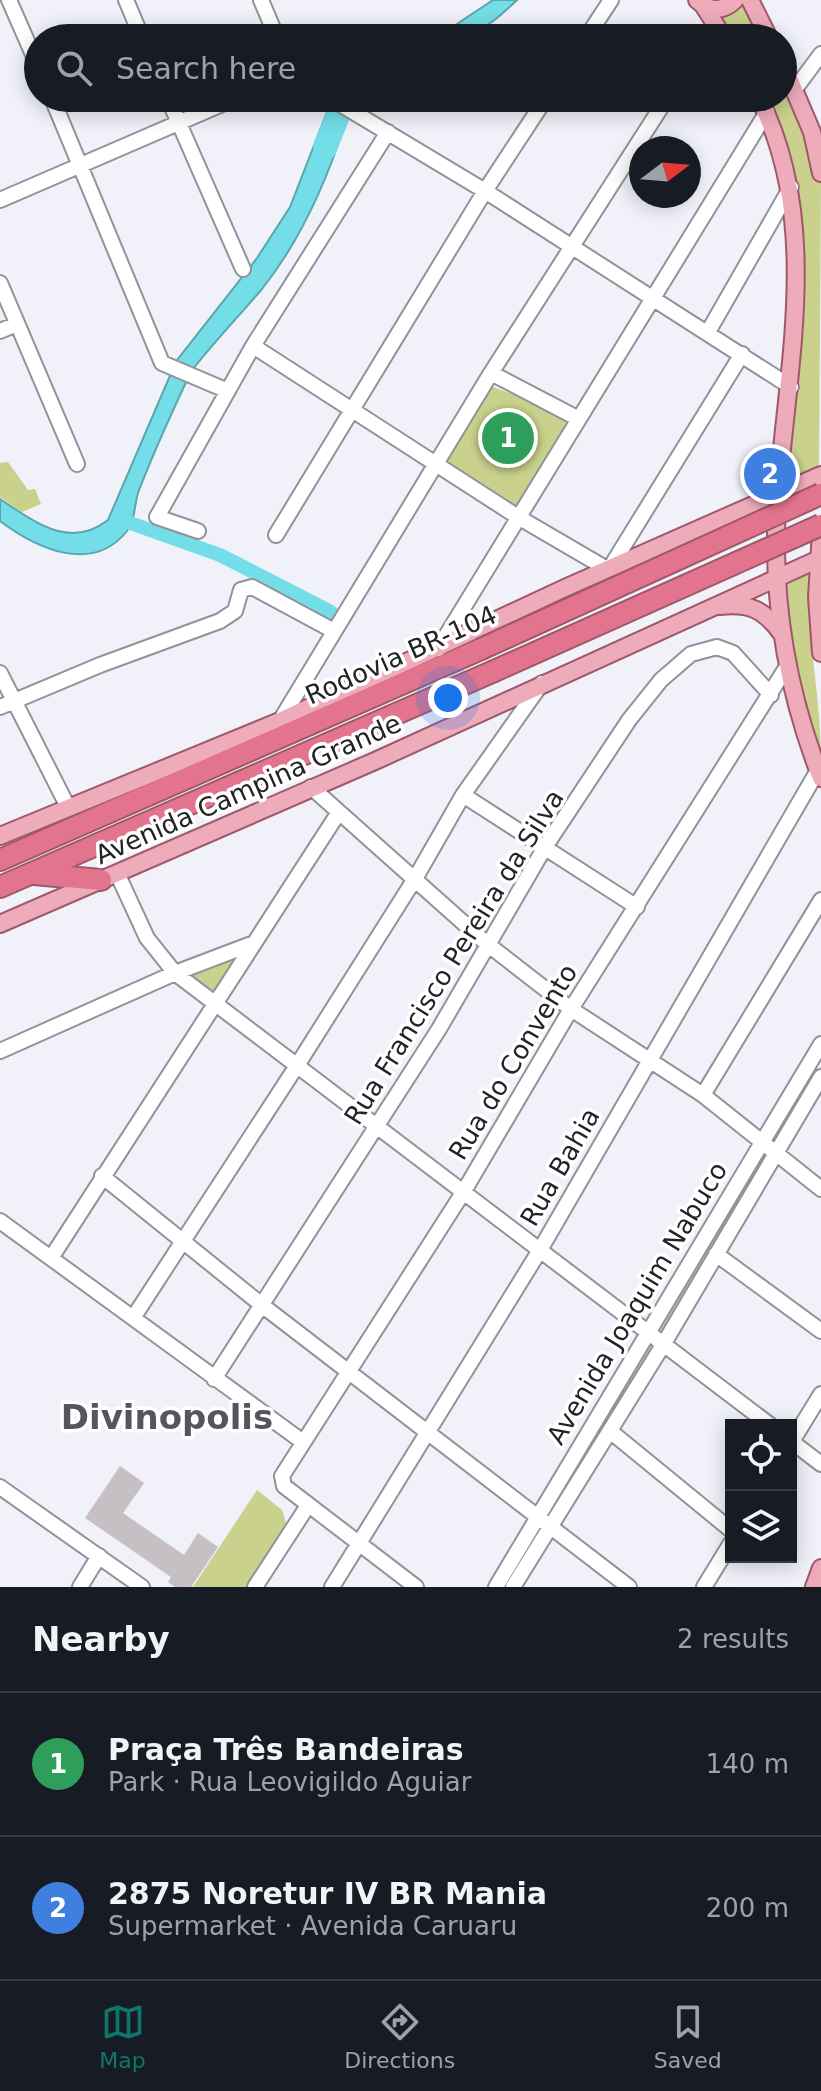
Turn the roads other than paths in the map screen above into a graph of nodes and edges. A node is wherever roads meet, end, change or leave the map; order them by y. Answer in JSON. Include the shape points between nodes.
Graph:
{"nodes":[{"id":1,"x":9,"y":0,"type":"edge"},
{"id":2,"x":126,"y":0,"type":"edge"},
{"id":3,"x":261,"y":0,"type":"edge"},
{"id":4,"x":611,"y":0,"type":"edge"},
{"id":5,"x":735,"y":0,"type":"edge"},
{"id":6,"x":750,"y":0,"type":"edge"},
{"id":7,"x":700,"y":3,"type":"edge"},
{"id":8,"x":136,"y":24,"type":"edge"},
{"id":9,"x":271,"y":24,"type":"edge"},
{"id":10,"x":595,"y":24,"type":"edge"},
{"id":11,"x":710,"y":24,"type":"edge"},
{"id":12,"x":762,"y":24,"type":"edge"},
{"id":13,"x":24,"y":34,"type":"edge"},
{"id":14,"x":821,"y":54,"type":"edge"},
{"id":15,"x":797,"y":86,"type":"edge"},
{"id":16,"x":797,"y":94,"type":"edge"},
{"id":17,"x":58,"y":112,"type":"edge"},
{"id":18,"x":174,"y":112,"type":"edge"},
{"id":19,"x":202,"y":112,"type":"edge"},
{"id":20,"x":355,"y":112,"type":"edge"},
{"id":21,"x":537,"y":112,"type":"edge"},
{"id":22,"x":658,"y":112,"type":"edge"},
{"id":23,"x":759,"y":112,"type":"edge"},
{"id":24,"x":765,"y":112,"type":"edge"},
{"id":25,"x":178,"y":122,"type":"junction"},
{"id":26,"x":388,"y":132,"type":"junction"},
{"id":27,"x":79,"y":166,"type":"junction"},
{"id":28,"x":821,"y":173,"type":"edge"},
{"id":29,"x":791,"y":187,"type":"junction"},
{"id":30,"x":485,"y":191,"type":"junction"},
{"id":31,"x":0,"y":200,"type":"edge"},
{"id":32,"x":571,"y":245,"type":"junction"},
{"id":33,"x":243,"y":269,"type":"dead end"},
{"id":34,"x":0,"y":283,"type":"edge"},
{"id":35,"x":652,"y":296,"type":"junction"},
{"id":36,"x":17,"y":324,"type":"junction"},
{"id":37,"x":0,"y":331,"type":"edge"},
{"id":38,"x":708,"y":332,"type":"junction"},
{"id":39,"x":253,"y":346,"type":"junction"},
{"id":40,"x":742,"y":354,"type":"junction"},
{"id":41,"x":491,"y":373,"type":"junction"},
{"id":42,"x":791,"y":387,"type":"junction"},
{"id":43,"x":228,"y":391,"type":"junction"},
{"id":44,"x":349,"y":411,"type":"junction"},
{"id":45,"x":577,"y":418,"type":"junction"},
{"id":46,"x":436,"y":463,"type":"junction"},
{"id":47,"x":77,"y":464,"type":"dead end"},
{"id":48,"x":816,"y":483,"type":"edge"},
{"id":49,"x":778,"y":493,"type":"junction"},
{"id":50,"x":518,"y":517,"type":"junction"},
{"id":51,"x":821,"y":525,"type":"edge"},
{"id":52,"x":198,"y":531,"type":"dead end"},
{"id":53,"x":821,"y":531,"type":"edge"},
{"id":54,"x":276,"y":535,"type":"dead end"},
{"id":55,"x":820,"y":559,"type":"edge"},
{"id":56,"x":608,"y":569,"type":"junction"},
{"id":57,"x":778,"y":576,"type":"junction"},
{"id":58,"x":710,"y":607,"type":"junction"},
{"id":59,"x":334,"y":631,"type":"junction"},
{"id":60,"x":781,"y":633,"type":"junction"},
{"id":61,"x":438,"y":650,"type":"junction"},
{"id":62,"x":821,"y":653,"type":"edge"},
{"id":63,"x":786,"y":668,"type":"junction"},
{"id":64,"x":0,"y":673,"type":"edge"},
{"id":65,"x":542,"y":683,"type":"junction"},
{"id":66,"x":771,"y":695,"type":"junction"},
{"id":67,"x":7,"y":704,"type":"edge"},
{"id":68,"x":280,"y":721,"type":"junction"},
{"id":69,"x":820,"y":771,"type":"edge"},
{"id":70,"x":311,"y":787,"type":"junction"},
{"id":71,"x":463,"y":795,"type":"junction"},
{"id":72,"x":68,"y":807,"type":"junction"},
{"id":73,"x":339,"y":812,"type":"junction"},
{"id":74,"x":0,"y":836,"type":"edge"},
{"id":75,"x":545,"y":847,"type":"junction"},
{"id":76,"x":0,"y":860,"type":"edge"},
{"id":77,"x":30,"y":874,"type":"junction"},
{"id":78,"x":109,"y":877,"type":"junction"},
{"id":79,"x":416,"y":877,"type":"junction"},
{"id":80,"x":0,"y":887,"type":"edge"},
{"id":81,"x":821,"y":900,"type":"edge"},
{"id":82,"x":637,"y":907,"type":"junction"},
{"id":83,"x":0,"y":924,"type":"edge"},
{"id":84,"x":255,"y":942,"type":"junction"},
{"id":85,"x":486,"y":943,"type":"junction"},
{"id":86,"x":175,"y":973,"type":"junction"},
{"id":87,"x":218,"y":1004,"type":"junction"},
{"id":88,"x":571,"y":1009,"type":"junction"},
{"id":89,"x":821,"y":1044,"type":"edge"},
{"id":90,"x":0,"y":1051,"type":"edge"},
{"id":91,"x":650,"y":1059,"type":"junction"},
{"id":92,"x":298,"y":1064,"type":"junction"},
{"id":93,"x":821,"y":1077,"type":"edge"},
{"id":94,"x":703,"y":1095,"type":"junction"},
{"id":95,"x":378,"y":1126,"type":"junction"},
{"id":96,"x":761,"y":1141,"type":"junction"},
{"id":97,"x":775,"y":1152,"type":"junction"},
{"id":98,"x":102,"y":1176,"type":"junction"},
{"id":99,"x":821,"y":1189,"type":"edge"},
{"id":100,"x":464,"y":1191,"type":"junction"},
{"id":101,"x":0,"y":1221,"type":"edge"},
{"id":102,"x":182,"y":1242,"type":"junction"},
{"id":103,"x":540,"y":1250,"type":"junction"},
{"id":104,"x":716,"y":1254,"type":"junction"},
{"id":105,"x":51,"y":1258,"type":"junction"},
{"id":106,"x":263,"y":1306,"type":"junction"},
{"id":107,"x":133,"y":1318,"type":"junction"},
{"id":108,"x":821,"y":1331,"type":"edge"},
{"id":109,"x":647,"y":1333,"type":"junction"},
{"id":110,"x":663,"y":1345,"type":"junction"},
{"id":111,"x":348,"y":1371,"type":"junction"},
{"id":112,"x":214,"y":1379,"type":"junction"},
{"id":113,"x":821,"y":1394,"type":"edge"},
{"id":114,"x":762,"y":1419,"type":"edge"},
{"id":115,"x":610,"y":1431,"type":"junction"},
{"id":116,"x":428,"y":1432,"type":"junction"},
{"id":117,"x":797,"y":1432,"type":"edge"},
{"id":118,"x":303,"y":1442,"type":"junction"},
{"id":119,"x":797,"y":1446,"type":"edge"},
{"id":120,"x":821,"y":1464,"type":"edge"},
{"id":121,"x":0,"y":1488,"type":"edge"},
{"id":122,"x":307,"y":1507,"type":"junction"},
{"id":123,"x":545,"y":1522,"type":"junction"},
{"id":124,"x":725,"y":1525,"type":"edge"},
{"id":125,"x":360,"y":1544,"type":"junction"},
{"id":126,"x":725,"y":1553,"type":"edge"},
{"id":127,"x":99,"y":1556,"type":"junction"},
{"id":128,"x":821,"y":1568,"type":"edge"},
{"id":129,"x":80,"y":1587,"type":"edge"},
{"id":130,"x":142,"y":1587,"type":"edge"},
{"id":131,"x":255,"y":1587,"type":"edge"},
{"id":132,"x":332,"y":1587,"type":"edge"},
{"id":133,"x":416,"y":1587,"type":"edge"},
{"id":134,"x":496,"y":1587,"type":"edge"},
{"id":135,"x":513,"y":1587,"type":"edge"},
{"id":136,"x":629,"y":1587,"type":"edge"},
{"id":137,"x":704,"y":1587,"type":"edge"},
{"id":138,"x":814,"y":1587,"type":"edge"}],
"edges":[{"from":1,"to":13,"type":"street"},
{"from":2,"to":8,"type":"street"},
{"from":3,"to":9,"type":"street"},
{"from":4,"to":10,"type":"street"},
{"from":5,"to":7,"type":"main road","via":[[724,9]]},
{"from":6,"to":12,"type":"main road"},
{"from":7,"to":11,"type":"main road"},
{"from":14,"to":15,"type":"street"},
{"from":16,"to":28,"type":"main road"},
{"from":17,"to":27,"type":"street"},
{"from":18,"to":25,"type":"street"},
{"from":19,"to":25,"type":"street"},
{"from":20,"to":26,"type":"street"},
{"from":21,"to":30,"type":"street"},
{"from":22,"to":32,"type":"street"},
{"from":23,"to":35,"type":"street"},
{"from":24,"to":29,"type":"main road"},
{"from":25,"to":27,"type":"street"},
{"from":25,"to":33,"type":"street"},
{"from":26,"to":30,"type":"street"},
{"from":26,"to":39,"type":"street"},
{"from":27,"to":31,"type":"street"},
{"from":27,"to":43,"type":"street","via":[[162,363]]},
{"from":29,"to":38,"type":"street"},
{"from":29,"to":42,"type":"main road","via":[[798,282]]},
{"from":30,"to":32,"type":"street"},
{"from":30,"to":44,"type":"street"},
{"from":32,"to":35,"type":"street"},
{"from":32,"to":41,"type":"street"},
{"from":34,"to":36,"type":"street"},
{"from":35,"to":38,"type":"street"},
{"from":35,"to":45,"type":"street"},
{"from":36,"to":37,"type":"street"},
{"from":36,"to":47,"type":"street"},
{"from":38,"to":40,"type":"street"},
{"from":39,"to":43,"type":"street"},
{"from":39,"to":44,"type":"street"},
{"from":40,"to":42,"type":"street"},
{"from":40,"to":56,"type":"street"},
{"from":41,"to":45,"type":"street"},
{"from":41,"to":46,"type":"street"},
{"from":42,"to":49,"type":"main road"},
{"from":43,"to":52,"type":"street","via":[[157,517]]},
{"from":44,"to":46,"type":"street"},
{"from":44,"to":54,"type":"street"},
{"from":45,"to":50,"type":"street"},
{"from":46,"to":50,"type":"street"},
{"from":46,"to":59,"type":"street"},
{"from":48,"to":49,"type":"main road"},
{"from":48,"to":76,"type":"highway","name":"Rodovia BR-104","bridge":true,"via":[[481,649]]},
{"from":49,"to":56,"type":"main road"},
{"from":49,"to":57,"type":"main road"},
{"from":50,"to":56,"type":"street"},
{"from":50,"to":61,"type":"street"},
{"from":51,"to":77,"type":"highway","name":"Rodovia BR-104","bridge":true},
{"from":53,"to":55,"type":"main road"},
{"from":55,"to":57,"type":"main road","name":"Avenida Campina Grande"},
{"from":55,"to":62,"type":"main road"},
{"from":56,"to":61,"type":"main road"},
{"from":57,"to":58,"type":"main road","name":"Avenida Campina Grande"},
{"from":57,"to":60,"type":"main road"},
{"from":58,"to":60,"type":"main road","via":[[750,606],[762,611]]},
{"from":58,"to":65,"type":"main road","name":"Avenida Campina Grande"},
{"from":59,"to":67,"type":"street","via":[[252,587],[241,590],[235,611],[220,621]]},
{"from":59,"to":68,"type":"street"},
{"from":60,"to":63,"type":"main road"},
{"from":61,"to":68,"type":"main road"},
{"from":63,"to":66,"type":"street","name":"Rua do Convento"},
{"from":63,"to":69,"type":"main road"},
{"from":64,"to":67,"type":"street"},
{"from":65,"to":70,"type":"main road","name":"Avenida Campina Grande"},
{"from":65,"to":71,"type":"street"},
{"from":66,"to":75,"type":"street","name":"Rua Francisco Pereira da Silva","via":[[733,653],[717,647],[691,654],[661,680],[629,720]]},
{"from":66,"to":82,"type":"street","name":"Rua do Convento"},
{"from":67,"to":72,"type":"street"},
{"from":68,"to":72,"type":"main road"},
{"from":69,"to":91,"type":"street","name":"Rua Bahia"},
{"from":70,"to":73,"type":"street"},
{"from":70,"to":78,"type":"main road","name":"Avenida Campina Grande"},
{"from":71,"to":75,"type":"street"},
{"from":71,"to":79,"type":"street"},
{"from":72,"to":74,"type":"main road"},
{"from":73,"to":79,"type":"street"},
{"from":73,"to":84,"type":"street"},
{"from":75,"to":82,"type":"street"},
{"from":75,"to":85,"type":"street","name":"Rua Francisco Pereira da Silva"},
{"from":77,"to":78,"type":"highway"},
{"from":77,"to":80,"type":"highway","name":"Rodovia BR-104"},
{"from":78,"to":83,"type":"main road","name":"Avenida Campina Grande"},
{"from":78,"to":86,"type":"street"},
{"from":79,"to":85,"type":"street"},
{"from":79,"to":92,"type":"street"},
{"from":81,"to":94,"type":"street"},
{"from":82,"to":88,"type":"street","name":"Rua do Convento"},
{"from":84,"to":86,"type":"street"},
{"from":84,"to":87,"type":"street"},
{"from":85,"to":88,"type":"street"},
{"from":85,"to":95,"type":"street","name":"Rua Francisco Pereira da Silva"},
{"from":86,"to":87,"type":"street"},
{"from":86,"to":90,"type":"street"},
{"from":87,"to":92,"type":"street"},
{"from":87,"to":98,"type":"street"},
{"from":88,"to":91,"type":"street"},
{"from":88,"to":100,"type":"street","name":"Rua do Convento"},
{"from":89,"to":96,"type":"street","name":"Avenida Joaquim Nabuco"},
{"from":91,"to":94,"type":"street"},
{"from":91,"to":103,"type":"street","name":"Rua Bahia"},
{"from":92,"to":95,"type":"street"},
{"from":92,"to":102,"type":"street"},
{"from":93,"to":97,"type":"street","name":"Avenida Joaquim Nabuco"},
{"from":94,"to":96,"type":"street"},
{"from":95,"to":100,"type":"street"},
{"from":95,"to":106,"type":"street","name":"Rua Francisco Pereira da Silva"},
{"from":96,"to":97,"type":"street"},
{"from":96,"to":109,"type":"street","name":"Avenida Joaquim Nabuco"},
{"from":97,"to":99,"type":"street"},
{"from":97,"to":104,"type":"street","name":"Avenida Joaquim Nabuco"},
{"from":98,"to":102,"type":"street"},
{"from":98,"to":105,"type":"street"},
{"from":100,"to":103,"type":"street"},
{"from":100,"to":111,"type":"street","name":"Rua do Convento"},
{"from":101,"to":105,"type":"street"},
{"from":102,"to":106,"type":"street"},
{"from":102,"to":107,"type":"street"},
{"from":103,"to":109,"type":"street"},
{"from":103,"to":116,"type":"street","name":"Rua Bahia"},
{"from":104,"to":108,"type":"street"},
{"from":104,"to":110,"type":"street","name":"Avenida Joaquim Nabuco"},
{"from":105,"to":107,"type":"street"},
{"from":106,"to":111,"type":"street"},
{"from":106,"to":112,"type":"street","name":"Rua Francisco Pereira da Silva"},
{"from":107,"to":112,"type":"street"},
{"from":109,"to":110,"type":"street"},
{"from":109,"to":123,"type":"street","name":"Avenida Joaquim Nabuco"},
{"from":110,"to":114,"type":"street"},
{"from":110,"to":115,"type":"street","name":"Avenida Joaquim Nabuco"},
{"from":111,"to":116,"type":"street"},
{"from":111,"to":118,"type":"street","name":"Rua do Convento"},
{"from":112,"to":118,"type":"street"},
{"from":113,"to":117,"type":"street"},
{"from":115,"to":123,"type":"street","name":"Avenida Joaquim Nabuco"},
{"from":115,"to":124,"type":"street"},
{"from":116,"to":123,"type":"street"},
{"from":116,"to":125,"type":"street","name":"Rua Bahia"},
{"from":118,"to":122,"type":"street","name":"Rua do Convento","via":[[282,1481]]},
{"from":119,"to":120,"type":"street"},
{"from":121,"to":127,"type":"street"},
{"from":122,"to":125,"type":"street"},
{"from":122,"to":131,"type":"street"},
{"from":123,"to":134,"type":"street","name":"Avenida Joaquim Nabuco"},
{"from":123,"to":135,"type":"street","name":"Avenida Joaquim Nabuco"},
{"from":123,"to":136,"type":"street"},
{"from":125,"to":132,"type":"street","name":"Rua Bahia"},
{"from":125,"to":133,"type":"street"},
{"from":126,"to":137,"type":"street"},
{"from":127,"to":129,"type":"street"},
{"from":127,"to":130,"type":"street"},
{"from":128,"to":138,"type":"main road"}]}
